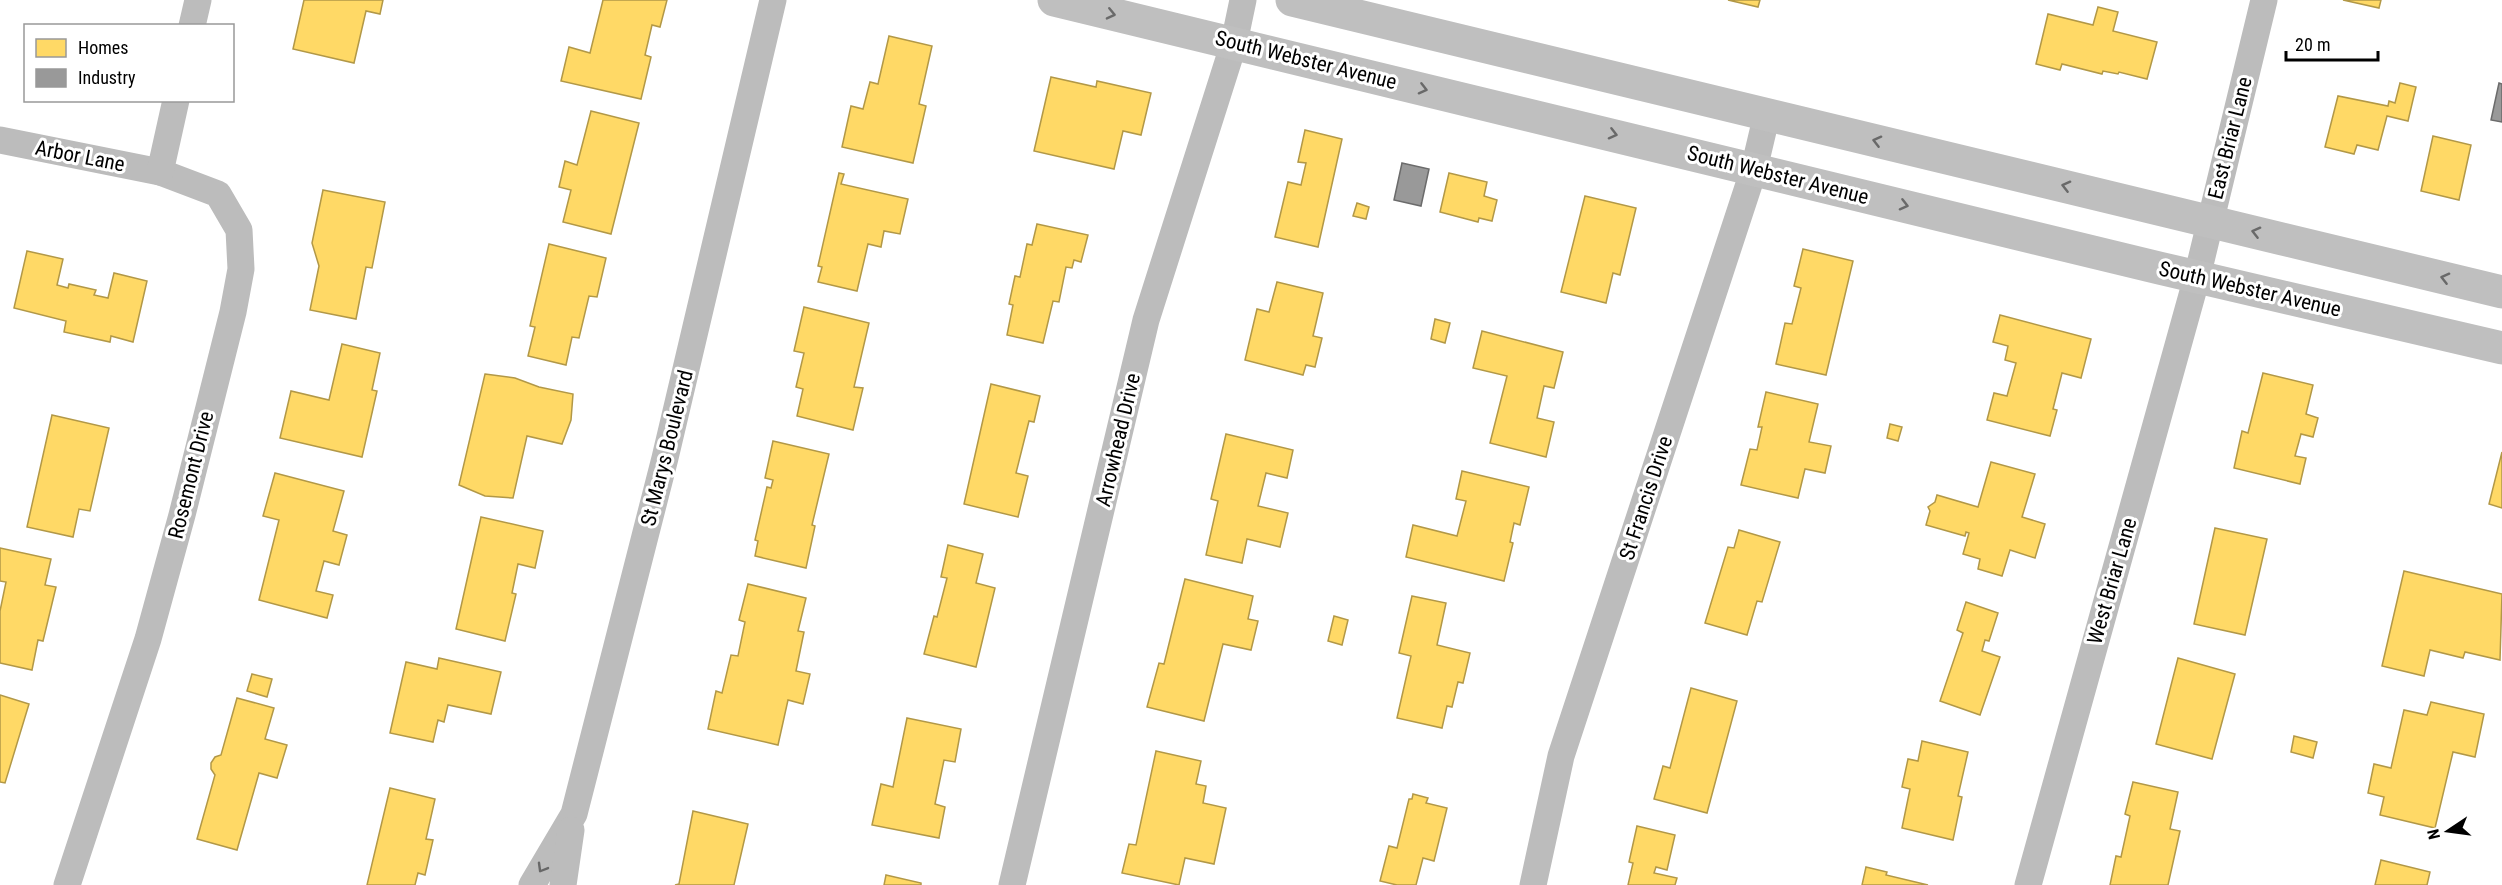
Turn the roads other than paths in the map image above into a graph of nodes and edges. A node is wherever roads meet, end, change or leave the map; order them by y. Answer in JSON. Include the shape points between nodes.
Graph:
{"nodes":[{"id":1,"x":198,"y":0,"type":"edge"},
{"id":2,"x":773,"y":0,"type":"edge"},
{"id":3,"x":1054,"y":0,"type":"edge"},
{"id":4,"x":1243,"y":0,"type":"edge"},
{"id":5,"x":1292,"y":0,"type":"edge"},
{"id":6,"x":2264,"y":0,"type":"edge"},
{"id":7,"x":192,"y":24,"type":"edge"},
{"id":8,"x":1234,"y":43,"type":"junction"},
{"id":9,"x":176,"y":102,"type":"edge"},
{"id":10,"x":1767,"y":114,"type":"junction"},
{"id":11,"x":0,"y":140,"type":"edge"},
{"id":12,"x":1754,"y":168,"type":"junction"},
{"id":13,"x":160,"y":172,"type":"junction"},
{"id":14,"x":2211,"y":221,"type":"junction"},
{"id":15,"x":2197,"y":277,"type":"junction"},
{"id":16,"x":2502,"y":292,"type":"edge"},
{"id":17,"x":2502,"y":348,"type":"edge"},
{"id":18,"x":574,"y":814,"type":"junction"},
{"id":19,"x":67,"y":885,"type":"edge"},
{"id":20,"x":532,"y":885,"type":"edge"},
{"id":21,"x":563,"y":885,"type":"edge"},
{"id":22,"x":1012,"y":885,"type":"edge"},
{"id":23,"x":1533,"y":885,"type":"edge"},
{"id":24,"x":2028,"y":885,"type":"edge"}],
"edges":[{"from":1,"to":7,"type":"street"},
{"from":2,"to":18,"type":"street","name":"St Marys Boulevard","via":[[665,458]]},
{"from":3,"to":8,"type":"main road","name":"South Webster Avenue","one_way":true},
{"from":4,"to":8,"type":"street","name":"Arrowhead Drive"},
{"from":5,"to":10,"type":"main road"},
{"from":6,"to":14,"type":"street","name":"East Briar Lane"},
{"from":8,"to":12,"type":"main road","name":"South Webster Avenue","one_way":true},
{"from":8,"to":22,"type":"street","name":"Arrowhead Drive","via":[[1146,321]]},
{"from":9,"to":13,"type":"street"},
{"from":10,"to":12,"type":"street","name":"St Francis Drive"},
{"from":14,"to":10,"type":"main road","one_way":true},
{"from":11,"to":13,"type":"street","name":"Arbor Lane"},
{"from":12,"to":15,"type":"main road","name":"South Webster Avenue","one_way":true},
{"from":12,"to":23,"type":"street","name":"St Francis Drive","via":[[1561,756]]},
{"from":13,"to":19,"type":"street","name":"Rosemont Drive","via":[[218,194],[239,230],[241,269],[148,639]]},
{"from":14,"to":15,"type":"street","name":"East Briar Lane"},
{"from":16,"to":14,"type":"main road","one_way":true},
{"from":15,"to":17,"type":"main road","name":"South Webster Avenue"},
{"from":15,"to":24,"type":"street","name":"West Briar Lane"},
{"from":18,"to":20,"type":"street","name":"St Marys Boulevard","one_way":true},
{"from":18,"to":21,"type":"street"}]}
